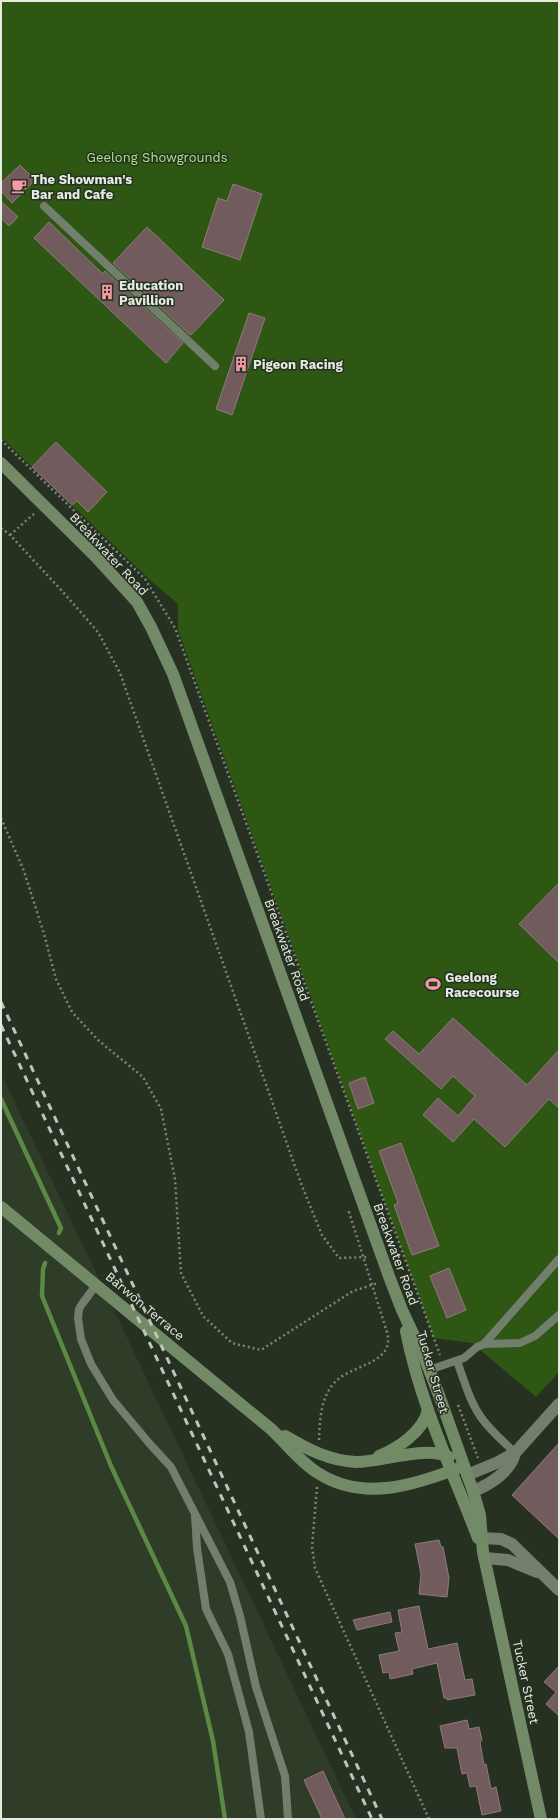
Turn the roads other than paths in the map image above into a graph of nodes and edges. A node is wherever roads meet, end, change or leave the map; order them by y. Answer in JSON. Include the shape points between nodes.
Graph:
{"nodes":[{"id":1,"x":44,"y":206,"type":"dead end"},
{"id":2,"x":214,"y":366,"type":"dead end"},
{"id":3,"x":1,"y":463,"type":"edge"},
{"id":4,"x":1,"y":1207,"type":"edge"},
{"id":5,"x":559,"y":1259,"type":"edge"},
{"id":6,"x":97,"y":1284,"type":"junction"},
{"id":7,"x":402,"y":1310,"type":"junction"},
{"id":8,"x":559,"y":1315,"type":"edge"},
{"id":9,"x":484,"y":1344,"type":"junction"},
{"id":10,"x":457,"y":1361,"type":"junction"},
{"id":11,"x":429,"y":1370,"type":"junction"},
{"id":12,"x":418,"y":1374,"type":"junction"},
{"id":13,"x":559,"y":1404,"type":"edge"},
{"id":14,"x":428,"y":1410,"type":"junction"},
{"id":15,"x":271,"y":1429,"type":"junction"},
{"id":16,"x":515,"y":1453,"type":"junction"},
{"id":17,"x":444,"y":1454,"type":"junction"},
{"id":18,"x":354,"y":1462,"type":"junction"},
{"id":19,"x":466,"y":1470,"type":"junction"},
{"id":20,"x":452,"y":1471,"type":"junction"},
{"id":21,"x":458,"y":1487,"type":"junction"},
{"id":22,"x":473,"y":1491,"type":"junction"},
{"id":23,"x":194,"y":1513,"type":"junction"},
{"id":24,"x":480,"y":1538,"type":"junction"},
{"id":25,"x":484,"y":1555,"type":"junction"},
{"id":26,"x":542,"y":1574,"type":"junction"},
{"id":27,"x":559,"y":1590,"type":"edge"},
{"id":28,"x":261,"y":1819,"type":"edge"},
{"id":29,"x":288,"y":1819,"type":"edge"},
{"id":30,"x":541,"y":1819,"type":"edge"}],
"edges":[{"from":1,"to":2,"type":"lane"},
{"from":3,"to":7,"type":"street","name":"Breakwater Road","via":[[95,556],[137,602],[151,627],[173,674]]},
{"from":4,"to":6,"type":"street","name":"Barwon Terrace"},
{"from":5,"to":9,"type":"lane"},
{"from":6,"to":15,"type":"street","name":"Barwon Terrace"},
{"from":6,"to":23,"type":"lane","via":[[82,1304],[78,1318],[81,1339],[91,1364],[122,1413],[172,1467]]},
{"from":7,"to":11,"type":"street","name":"Breakwater Road"},
{"from":7,"to":12,"type":"street","name":"Tucker Street"},
{"from":8,"to":9,"type":"lane","via":[[535,1336],[520,1342]]},
{"from":9,"to":10,"type":"lane"},
{"from":10,"to":11,"type":"lane"},
{"from":10,"to":16,"type":"lane","via":[[482,1419]]},
{"from":11,"to":12,"type":"street"},
{"from":11,"to":19,"type":"street","name":"Breakwater Road"},
{"from":12,"to":14,"type":"street","name":"Tucker Street"},
{"from":13,"to":16,"type":"street"},
{"from":14,"to":17,"type":"street","name":"Tucker Street"},
{"from":14,"to":18,"type":"street","name":"Barwon Terrace","via":[[422,1424],[400,1445],[378,1456]]},
{"from":15,"to":18,"type":"street","name":"Barwon Terrace","via":[[318,1453]]},
{"from":15,"to":20,"type":"street","name":"Barwon Terrace","via":[[312,1469],[328,1479],[343,1484],[391,1488],[420,1482]]},
{"from":16,"to":19,"type":"street","via":[[496,1464]]},
{"from":16,"to":22,"type":"street","via":[[512,1463],[501,1474],[486,1486]]},
{"from":17,"to":18,"type":"street","name":"Barwon Terrace","via":[[427,1452]]},
{"from":17,"to":19,"type":"street"},
{"from":17,"to":20,"type":"street","name":"Tucker Street"},
{"from":19,"to":20,"type":"street","name":"Barwon Terrace"},
{"from":19,"to":21,"type":"street"},
{"from":19,"to":22,"type":"street","name":"Breakwater Road"},
{"from":20,"to":21,"type":"street","name":"Tucker Street"},
{"from":21,"to":22,"type":"street"},
{"from":21,"to":24,"type":"street","name":"Tucker Street"},
{"from":22,"to":24,"type":"street","name":"Tucker Street","via":[[480,1515]]},
{"from":23,"to":28,"type":"lane","via":[[206,1609],[228,1654],[249,1732]]},
{"from":23,"to":29,"type":"lane","via":[[232,1589],[256,1687],[285,1776]]},
{"from":24,"to":25,"type":"street","name":"Tucker Street"},
{"from":24,"to":26,"type":"street","via":[[509,1542]]},
{"from":25,"to":26,"type":"street","via":[[515,1562]]},
{"from":25,"to":30,"type":"street","name":"Tucker Street"},
{"from":26,"to":27,"type":"street"}]}
